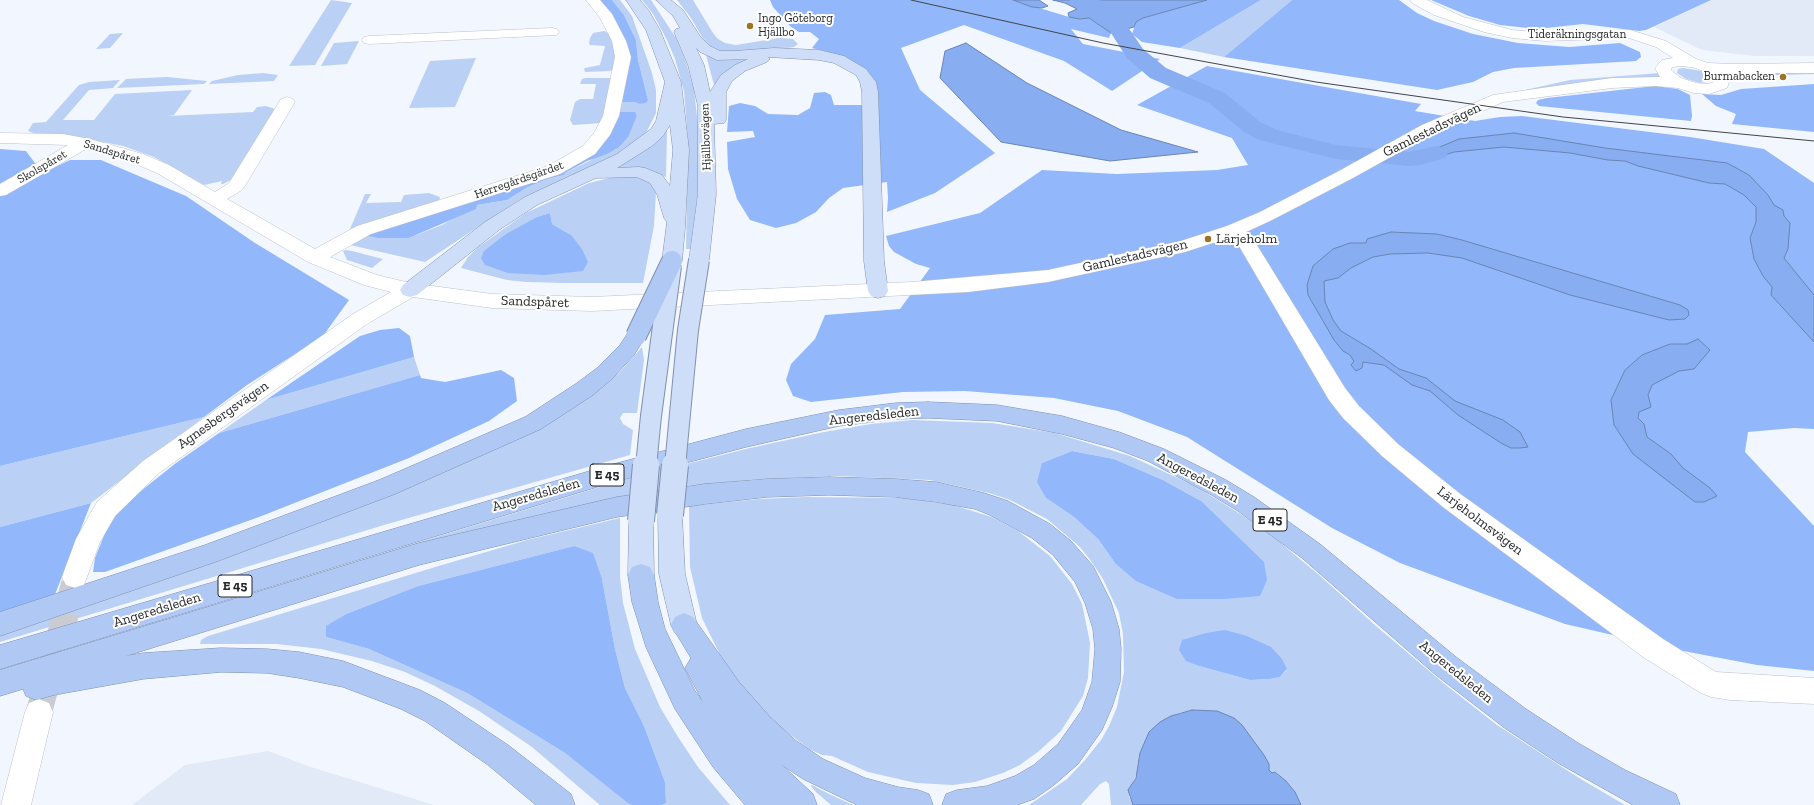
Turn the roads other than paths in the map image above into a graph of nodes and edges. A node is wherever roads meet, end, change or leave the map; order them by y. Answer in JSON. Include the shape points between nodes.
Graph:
{"nodes":[{"id":1,"x":593,"y":0,"type":"edge"},
{"id":2,"x":633,"y":0,"type":"edge"},
{"id":3,"x":661,"y":0,"type":"edge"},
{"id":4,"x":1406,"y":0,"type":"edge"},
{"id":5,"x":1418,"y":0,"type":"edge"},
{"id":6,"x":552,"y":32,"type":"dead end"},
{"id":7,"x":369,"y":40,"type":"dead end"},
{"id":8,"x":786,"y":53,"type":"junction"},
{"id":9,"x":1697,"y":64,"type":"junction"},
{"id":10,"x":1666,"y":66,"type":"junction"},
{"id":11,"x":1814,"y":68,"type":"edge"},
{"id":12,"x":1814,"y":76,"type":"edge"},
{"id":13,"x":1723,"y":81,"type":"junction"},
{"id":14,"x":672,"y":82,"type":"junction"},
{"id":15,"x":1679,"y":83,"type":"junction"},
{"id":16,"x":1505,"y":97,"type":"junction"},
{"id":17,"x":287,"y":102,"type":"dead end"},
{"id":18,"x":0,"y":138,"type":"edge"},
{"id":19,"x":84,"y":142,"type":"junction"},
{"id":20,"x":589,"y":175,"type":"junction"},
{"id":21,"x":0,"y":191,"type":"edge"},
{"id":22,"x":708,"y":194,"type":"junction"},
{"id":23,"x":215,"y":199,"type":"junction"},
{"id":24,"x":676,"y":228,"type":"junction"},
{"id":25,"x":1234,"y":230,"type":"junction"},
{"id":26,"x":315,"y":258,"type":"junction"},
{"id":27,"x":672,"y":261,"type":"junction"},
{"id":28,"x":410,"y":290,"type":"junction"},
{"id":29,"x":878,"y":291,"type":"junction"},
{"id":30,"x":641,"y":575,"type":"joint"},
{"id":31,"x":75,"y":577,"type":"tunnel mouth"},
{"id":32,"x":0,"y":624,"type":"edge"},
{"id":33,"x":684,"y":625,"type":"junction"},
{"id":34,"x":0,"y":657,"type":"edge"},
{"id":35,"x":0,"y":683,"type":"edge"},
{"id":36,"x":1814,"y":691,"type":"edge"},
{"id":37,"x":0,"y":696,"type":"edge"},
{"id":38,"x":39,"y":712,"type":"tunnel mouth"},
{"id":39,"x":16,"y":805,"type":"edge"},
{"id":40,"x":560,"y":805,"type":"edge"},
{"id":41,"x":766,"y":805,"type":"edge"},
{"id":42,"x":802,"y":805,"type":"edge"},
{"id":43,"x":918,"y":805,"type":"edge"},
{"id":44,"x":957,"y":805,"type":"edge"},
{"id":45,"x":1665,"y":805,"type":"edge"}],
"edges":[{"from":1,"to":26,"type":"street","name":"Herregårdsgärdet","via":[[610,22],[623,57],[611,116],[602,135],[588,150],[554,170],[534,178],[364,230]]},
{"from":2,"to":14,"type":"main road","name":"Hjällbovägen","via":[[653,30]]},
{"from":3,"to":8,"type":"main road","via":[[678,13],[705,49],[717,55]]},
{"from":3,"to":22,"type":"main road","name":"Hjällbovägen","via":[[678,25],[696,65],[706,106]]},
{"from":4,"to":10,"type":"street","name":"Tideräkningsgatan","via":[[1437,18],[1486,34],[1537,42],[1630,40],[1652,48]]},
{"from":5,"to":9,"type":"street","name":"Tideräkningsgatan","via":[[1452,18],[1505,33],[1545,37],[1630,34],[1661,44]]},
{"from":6,"to":7,"type":"street"},
{"from":8,"to":22,"type":"main road","via":[[757,60],[740,68],[726,78],[718,92],[719,146]]},
{"from":8,"to":29,"type":"main road","via":[[839,59],[861,72],[868,82],[874,261]]},
{"from":9,"to":10,"type":"street","name":"Gamlestadsvägen"},
{"from":9,"to":11,"type":"street","name":"Gamlestadsvägen","via":[[1732,69]]},
{"from":9,"to":13,"type":"street","via":[[1716,73]]},
{"from":10,"to":15,"type":"street","name":"Gamlestadsvägen","via":[[1667,76]]},
{"from":10,"to":16,"type":"street","name":"Gamlestadsvägen","via":[[1548,81],[1511,90]]},
{"from":12,"to":13,"type":"street","name":"Gamlestadsvägen"},
{"from":13,"to":15,"type":"street","name":"Gamlestadsvägen","via":[[1719,87],[1709,89]]},
{"from":14,"to":20,"type":"main road","via":[[667,111],[657,132],[623,158]]},
{"from":14,"to":24,"type":"main road","name":"Hjällbovägen","via":[[680,150]]},
{"from":15,"to":16,"type":"street","name":"Gamlestadsvägen","via":[[1656,81],[1606,84]]},
{"from":16,"to":25,"type":"street","name":"Gamlestadsvägen","via":[[1428,128],[1364,164]]},
{"from":17,"to":23,"type":"street","via":[[236,186]]},
{"from":18,"to":19,"type":"street","name":"Sandspåret"},
{"from":19,"to":21,"type":"street","name":"Skolspåret"},
{"from":19,"to":23,"type":"street","name":"Sandspåret","via":[[137,158],[163,169]]},
{"from":20,"to":24,"type":"main road","via":[[639,172],[656,179],[666,194]]},
{"from":20,"to":28,"type":"main road","via":[[531,201],[492,226]]},
{"from":22,"to":33,"type":"main road","name":"Hjällbovägen","bridge":true,"via":[[688,330],[670,515],[672,574]]},
{"from":23,"to":26,"type":"street","name":"Sandspåret"},
{"from":24,"to":27,"type":"main road","name":"Hjällbovägen"},
{"from":25,"to":29,"type":"street","name":"Gamlestadsvägen","via":[[1185,246],[1048,276]]},
{"from":25,"to":36,"type":"street","name":"Lärjeholmsvägen","via":[[1246,242],[1337,394],[1390,450],[1451,500],[1653,648],[1711,684]]},
{"from":26,"to":28,"type":"street","name":"Sandspåret","via":[[371,280]]},
{"from":27,"to":30,"type":"main road","name":"Hjällbovägen","bridge":true,"via":[[651,416],[641,521]]},
{"from":27,"to":32,"type":"highway","bridge":true,"via":[[636,336],[626,350],[605,373],[585,389],[533,423],[387,487],[209,554]]},
{"from":28,"to":29,"type":"street","name":"Sandspåret","via":[[492,301],[592,304]]},
{"from":28,"to":31,"type":"street","name":"Agnesbergsvägen","via":[[360,319],[151,467],[106,509],[88,540]]},
{"from":30,"to":41,"type":"highway","via":[[645,602],[657,641],[685,700],[723,757]]},
{"from":33,"to":42,"type":"highway","via":[[701,673],[734,732],[760,764]]},
{"from":33,"to":43,"type":"highway","via":[[737,701],[785,750],[813,768],[862,792]]},
{"from":34,"to":45,"type":"highway","name":"Angeredsleden","number":"E 45","via":[[610,474],[746,438],[839,418],[896,411],[990,413],[1062,425],[1119,441],[1156,455],[1218,487],[1264,516],[1311,551],[1446,666],[1516,719],[1568,753]]},
{"from":35,"to":44,"type":"highway","via":[[419,554],[617,507],[767,488],[829,486],[936,492],[976,500],[999,508],[1042,531],[1062,548],[1084,574],[1098,602],[1108,649],[1106,682],[1098,707],[1068,754],[1044,775],[1014,792],[987,801]]},
{"from":37,"to":40,"type":"highway","via":[[54,682],[167,663],[229,660],[299,665],[368,682],[429,709],[498,755]]},
{"from":38,"to":39,"type":"street"}]}
